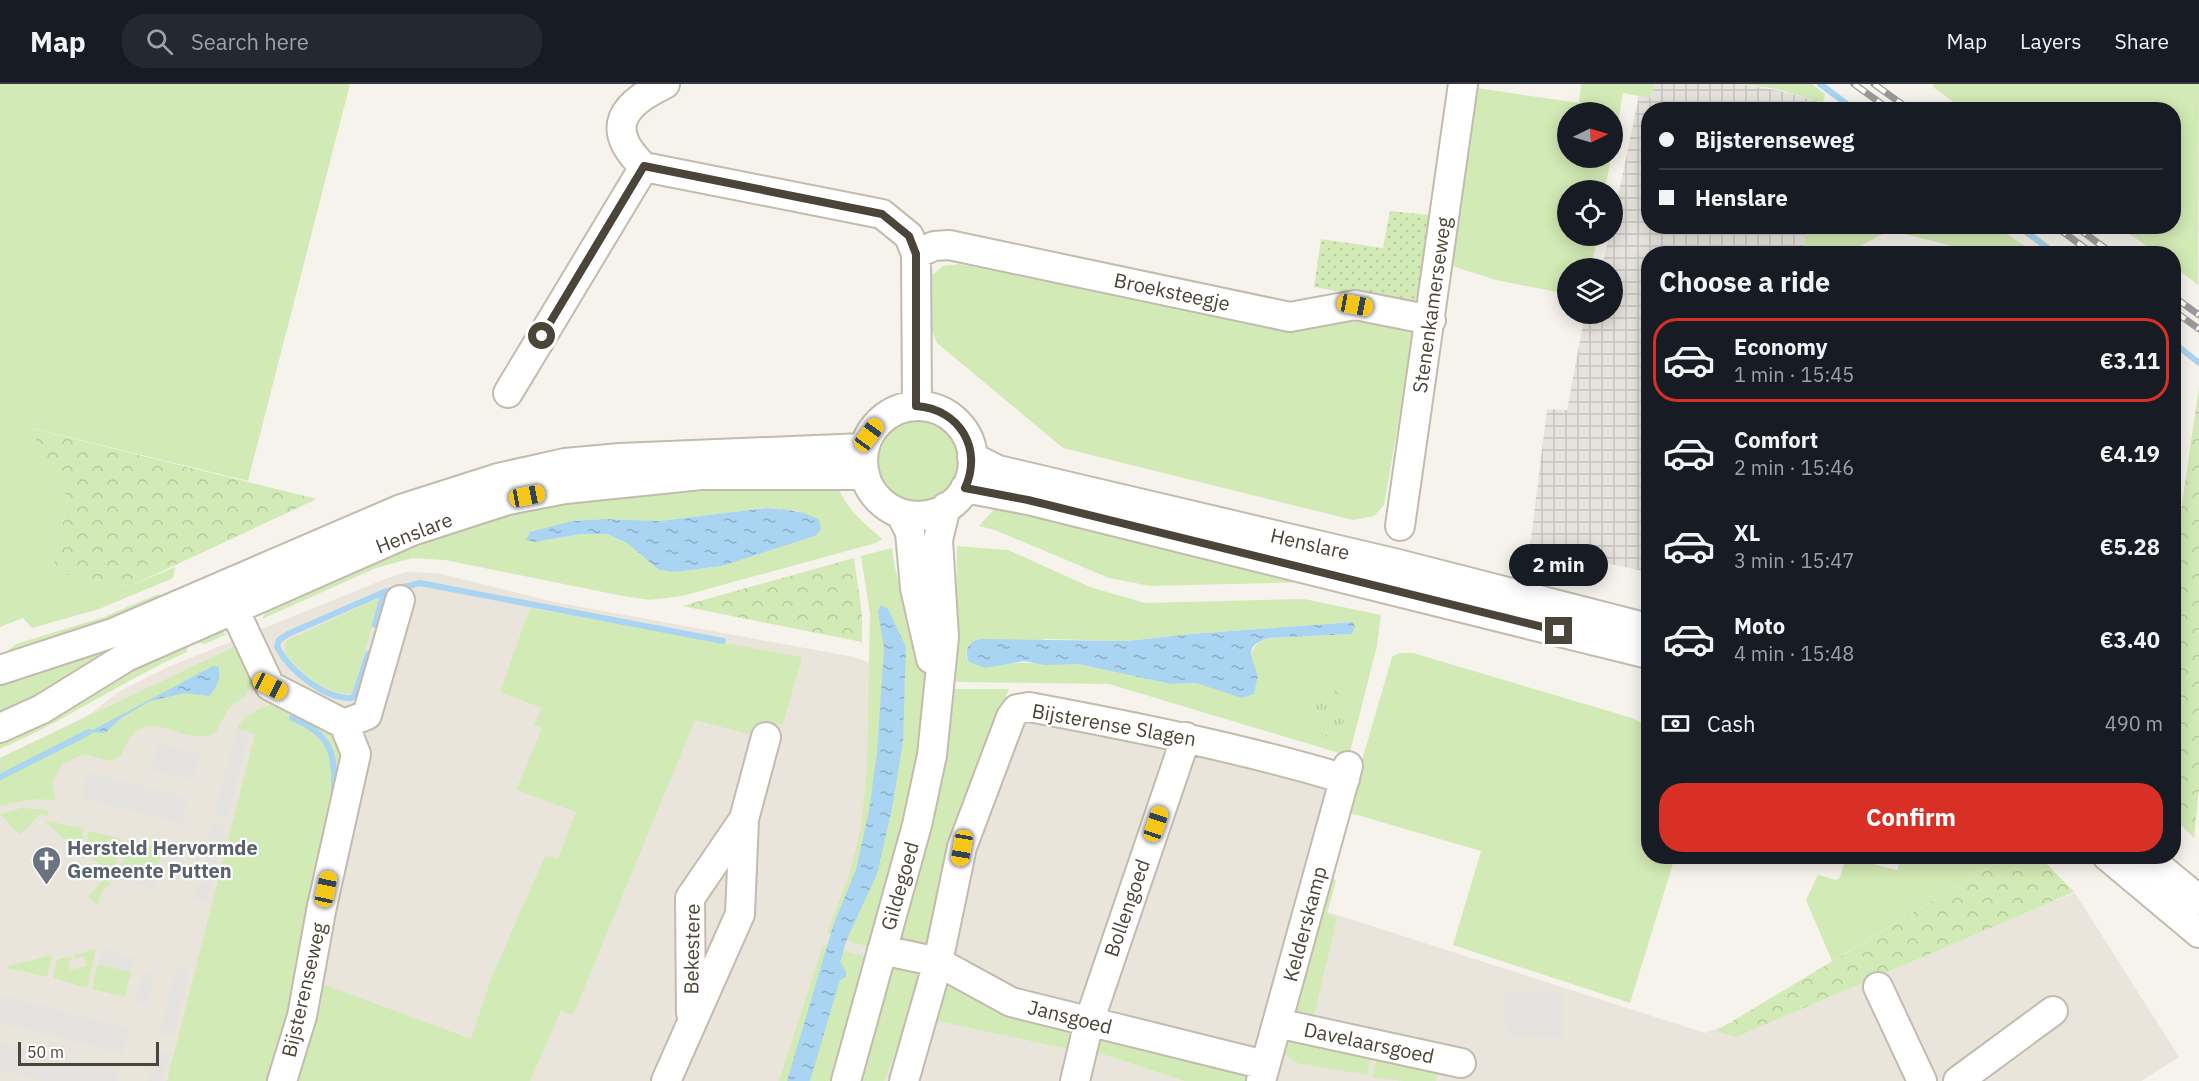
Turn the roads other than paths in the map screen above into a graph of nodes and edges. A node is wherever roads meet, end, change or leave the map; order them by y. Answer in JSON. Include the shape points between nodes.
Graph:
{"nodes":[{"id":1,"x":665,"y":84,"type":"edge"},
{"id":2,"x":1463,"y":84,"type":"edge"},
{"id":3,"x":644,"y":166,"type":"junction"},
{"id":4,"x":916,"y":254,"type":"junction"},
{"id":5,"x":1431,"y":320,"type":"junction"},
{"id":6,"x":508,"y":393,"type":"dead end"},
{"id":7,"x":916,"y":406,"type":"junction"},
{"id":8,"x":972,"y":457,"type":"junction"},
{"id":9,"x":865,"y":461,"type":"junction"},
{"id":10,"x":956,"y":498,"type":"junction"},
{"id":11,"x":900,"y":513,"type":"junction"},
{"id":12,"x":1401,"y":526,"type":"dead end"},
{"id":13,"x":230,"y":599,"type":"junction"},
{"id":14,"x":400,"y":600,"type":"dead end"},
{"id":15,"x":1641,"y":626,"type":"edge"},
{"id":16,"x":1641,"y":652,"type":"edge"},
{"id":17,"x":0,"y":670,"type":"edge"},
{"id":18,"x":937,"y":688,"type":"junction"},
{"id":19,"x":344,"y":724,"type":"junction"},
{"id":20,"x":0,"y":728,"type":"edge"},
{"id":21,"x":1186,"y":736,"type":"junction"},
{"id":22,"x":766,"y":737,"type":"dead end"},
{"id":23,"x":1347,"y":773,"type":"joint"},
{"id":24,"x":744,"y":819,"type":"junction"},
{"id":25,"x":2117,"y":864,"type":"edge"},
{"id":26,"x":2156,"y":864,"type":"edge"},
{"id":27,"x":2199,"y":900,"type":"edge"},
{"id":28,"x":2199,"y":933,"type":"edge"},
{"id":29,"x":882,"y":950,"type":"junction"},
{"id":30,"x":938,"y":962,"type":"junction"},
{"id":31,"x":1878,"y":987,"type":"dead end"},
{"id":32,"x":2053,"y":1011,"type":"dead end"},
{"id":33,"x":1089,"y":1022,"type":"junction"},
{"id":34,"x":1278,"y":1023,"type":"junction"},
{"id":35,"x":691,"y":1024,"type":"junction"},
{"id":36,"x":1263,"y":1073,"type":"edge"},
{"id":37,"x":1463,"y":1075,"type":"edge"},
{"id":38,"x":282,"y":1081,"type":"edge"},
{"id":39,"x":666,"y":1081,"type":"edge"},
{"id":40,"x":846,"y":1081,"type":"edge"},
{"id":41,"x":904,"y":1081,"type":"edge"},
{"id":42,"x":1075,"y":1081,"type":"edge"},
{"id":43,"x":1922,"y":1081,"type":"edge"},
{"id":44,"x":1958,"y":1081,"type":"edge"}],
"edges":[{"from":1,"to":3,"type":"street","via":[[635,101],[622,117],[624,140]]},
{"from":2,"to":5,"type":"street","name":"Stenenkamerseweg"},
{"from":3,"to":4,"type":"street","via":[[882,214],[909,236]]},
{"from":3,"to":6,"type":"street"},
{"from":4,"to":5,"type":"street","name":"Broeksteegje","via":[[949,245],[1290,317],[1355,305]]},
{"from":4,"to":7,"type":"street"},
{"from":5,"to":12,"type":"street","name":"Stenenkamerseweg"},
{"from":7,"to":8,"type":"street","via":[[937,410],[954,420],[967,437]]},
{"from":7,"to":9,"type":"street","via":[[889,414],[869,435]]},
{"from":8,"to":10,"type":"street","via":[[972,468]]},
{"from":8,"to":15,"type":"street","name":"Henslare","via":[[998,470],[1394,563]]},
{"from":9,"to":11,"type":"street","via":[[881,502]]},
{"from":9,"to":13,"type":"street","name":"Henslare","via":[[692,454],[565,463],[498,478],[401,509]]},
{"from":10,"to":11,"type":"street","via":[[921,515]]},
{"from":10,"to":16,"type":"street","name":"Henslare","via":[[994,492]]},
{"from":10,"to":18,"type":"street","name":"Gildegoed","via":[[938,540],[944,637]]},
{"from":11,"to":18,"type":"street","name":"Gildegoed","via":[[910,532],[915,588]]},
{"from":13,"to":17,"type":"street","name":"Henslare"},
{"from":13,"to":19,"type":"street","via":[[270,686]]},
{"from":13,"to":20,"type":"street","name":"Henslare","via":[[42,709]]},
{"from":14,"to":19,"type":"street","via":[[367,715]]},
{"from":18,"to":29,"type":"street","name":"Gildegoed","via":[[932,755]]},
{"from":19,"to":38,"type":"street","name":"Bijsterenseweg","via":[[356,753],[302,1016]]},
{"from":21,"to":23,"type":"street","name":"Bijsterense Slagen"},
{"from":21,"to":30,"type":"street","name":"Bijsterense Slagen","via":[[1029,707],[1017,709],[962,848]]},
{"from":21,"to":33,"type":"street","name":"Bollengoed"},
{"from":22,"to":24,"type":"street","name":"Bekestere"},
{"from":23,"to":34,"type":"street","name":"Kelderskamp"},
{"from":24,"to":35,"type":"street","name":"Bekestere","via":[[741,914]]},
{"from":24,"to":35,"type":"street","name":"Bekestere","via":[[690,898]]},
{"from":25,"to":28,"type":"street"},
{"from":26,"to":27,"type":"street"},
{"from":29,"to":30,"type":"street","name":"Jansgoed"},
{"from":29,"to":40,"type":"street","name":"Gildegoed"},
{"from":30,"to":33,"type":"street","name":"Jansgoed","via":[[1011,1002]]},
{"from":30,"to":41,"type":"street","name":"Bijsterense Slagen"},
{"from":31,"to":43,"type":"street"},
{"from":32,"to":44,"type":"street"},
{"from":33,"to":36,"type":"street","name":"Jansgoed"},
{"from":33,"to":42,"type":"street","name":"Bollengoed"},
{"from":34,"to":36,"type":"street","name":"Kelderskamp"},
{"from":34,"to":37,"type":"street","name":"Davelaarsgoed"},
{"from":35,"to":39,"type":"street","name":"Bekestere"}]}
